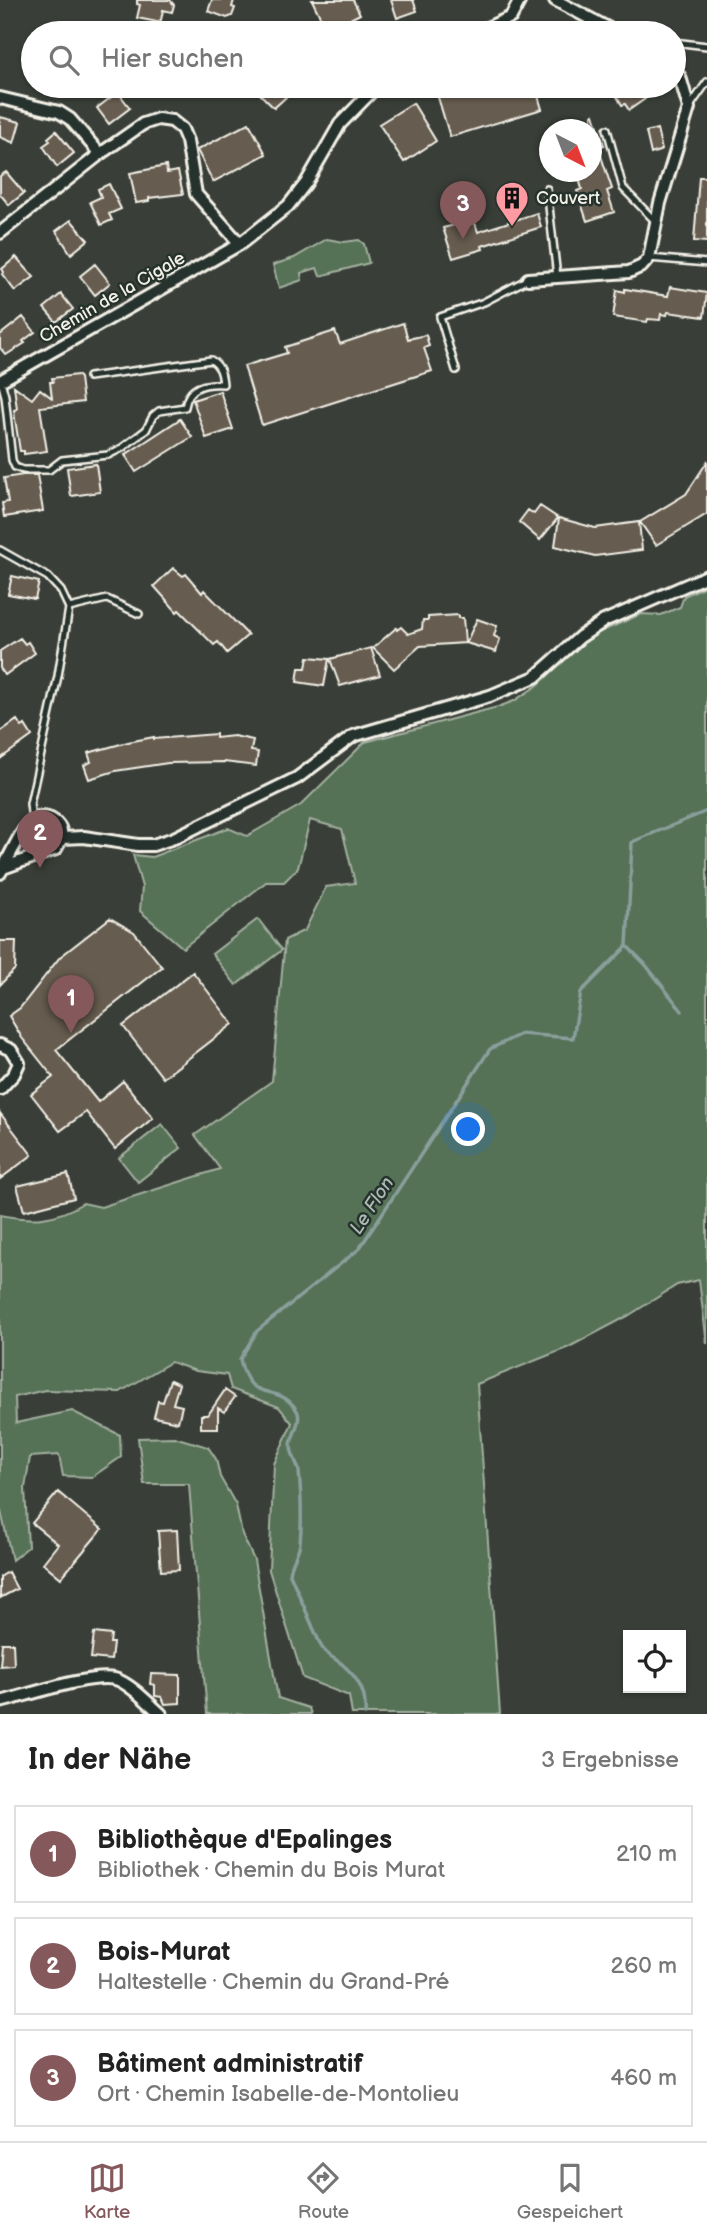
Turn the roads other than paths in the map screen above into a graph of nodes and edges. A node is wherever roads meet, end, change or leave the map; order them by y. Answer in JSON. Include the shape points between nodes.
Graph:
{"nodes":[{"id":1,"x":520,"y":0,"type":"edge"},
{"id":2,"x":555,"y":0,"type":"edge"},
{"id":3,"x":502,"y":21,"type":"edge"},
{"id":4,"x":594,"y":21,"type":"edge"},
{"id":5,"x":686,"y":43,"type":"edge"},
{"id":6,"x":707,"y":46,"type":"edge"},
{"id":7,"x":707,"y":82,"type":"edge"},
{"id":8,"x":0,"y":98,"type":"edge"},
{"id":9,"x":365,"y":98,"type":"edge"},
{"id":10,"x":686,"y":98,"type":"edge"},
{"id":11,"x":689,"y":108,"type":"junction"},
{"id":12,"x":607,"y":129,"type":"dead end"},
{"id":13,"x":100,"y":154,"type":"junction"},
{"id":14,"x":547,"y":189,"type":"dead end"},
{"id":15,"x":656,"y":222,"type":"junction"},
{"id":16,"x":0,"y":233,"type":"edge"},
{"id":17,"x":240,"y":244,"type":"junction"},
{"id":18,"x":649,"y":258,"type":"junction"},
{"id":19,"x":707,"y":263,"type":"edge"},
{"id":20,"x":557,"y":277,"type":"junction"},
{"id":21,"x":528,"y":279,"type":"joint"},
{"id":22,"x":456,"y":370,"type":"dead end"},
{"id":23,"x":89,"y":377,"type":"dead end"},
{"id":24,"x":0,"y":381,"type":"edge"},
{"id":25,"x":0,"y":550,"type":"edge"},
{"id":26,"x":707,"y":576,"type":"edge"},
{"id":27,"x":69,"y":608,"type":"junction"},
{"id":28,"x":139,"y":614,"type":"dead end"},
{"id":29,"x":32,"y":821,"type":"junction"},
{"id":30,"x":62,"y":838,"type":"junction"},
{"id":31,"x":2,"y":870,"type":"edge"},
{"id":32,"x":0,"y":1045,"type":"edge"},
{"id":33,"x":0,"y":1089,"type":"edge"},
{"id":34,"x":0,"y":1702,"type":"edge"},
{"id":35,"x":161,"y":1714,"type":"edge"}],
"edges":[{"from":1,"to":3,"type":"street","via":[[511,17]]},
{"from":2,"to":4,"type":"street"},
{"from":5,"to":6,"type":"lane"},
{"from":7,"to":11,"type":"lane"},
{"from":8,"to":13,"type":"street","via":[[59,112],[71,119]]},
{"from":9,"to":17,"type":"street","name":"Chemin de la Cigale","via":[[340,124],[288,206]]},
{"from":10,"to":11,"type":"street"},
{"from":11,"to":15,"type":"street"},
{"from":12,"to":15,"type":"lane","via":[[623,188]]},
{"from":13,"to":16,"type":"street"},
{"from":13,"to":17,"type":"street","via":[[144,124],[172,121],[187,141],[196,194]]},
{"from":14,"to":20,"type":"lane"},
{"from":15,"to":18,"type":"street"},
{"from":17,"to":24,"type":"street","name":"Chemin de la Cigale"},
{"from":18,"to":19,"type":"lane"},
{"from":18,"to":20,"type":"street","via":[[629,272]]},
{"from":20,"to":21,"type":"street"},
{"from":21,"to":22,"type":"lane","via":[[484,302],[440,317]]},
{"from":23,"to":24,"type":"lane","name":"Chemin de la Cigale","via":[[211,360],[222,372],[223,384],[195,388],[185,407],[159,411],[146,430],[108,455],[62,460],[49,470],[23,470],[12,460]]},
{"from":25,"to":27,"type":"lane","via":[[48,577]]},
{"from":26,"to":30,"type":"street","via":[[604,621],[535,677],[489,696],[353,736],[297,778],[174,838],[138,845]]},
{"from":27,"to":28,"type":"lane","via":[[107,599]]},
{"from":27,"to":29,"type":"lane","via":[[30,804]]},
{"from":29,"to":30,"type":"street","via":[[42,817],[54,820]]},
{"from":29,"to":31,"type":"street"},
{"from":30,"to":31,"type":"street","via":[[56,849]]},
{"from":32,"to":33,"type":"street","via":[[11,1050],[19,1063]]},
{"from":34,"to":35,"type":"street","via":[[114,1678]]}]}
